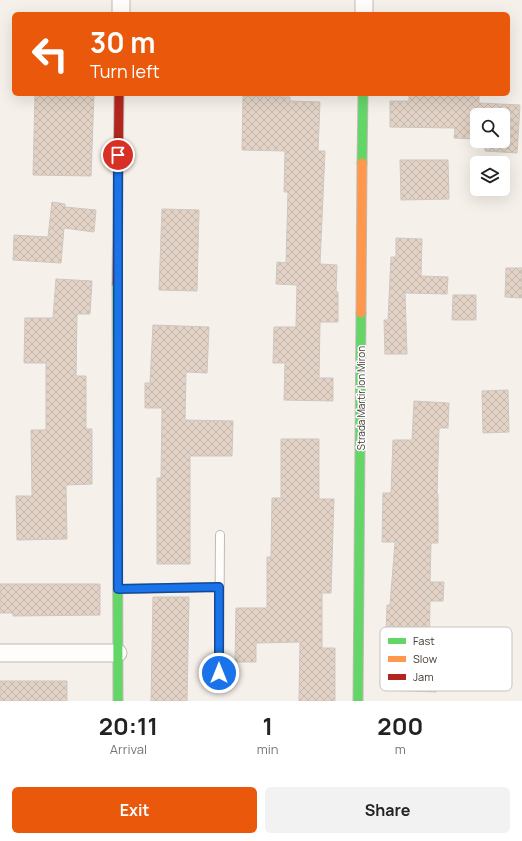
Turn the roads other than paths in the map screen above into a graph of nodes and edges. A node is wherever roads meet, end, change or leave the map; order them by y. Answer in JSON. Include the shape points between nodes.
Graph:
{"nodes":[{"id":1,"x":121,"y":0,"type":"edge"},
{"id":2,"x":364,"y":0,"type":"edge"},
{"id":3,"x":120,"y":12,"type":"edge"},
{"id":4,"x":364,"y":12,"type":"edge"},
{"id":5,"x":119,"y":96,"type":"edge"},
{"id":6,"x":363,"y":96,"type":"edge"},
{"id":7,"x":220,"y":535,"type":"dead end"},
{"id":8,"x":219,"y":587,"type":"junction"},
{"id":9,"x":118,"y":589,"type":"junction"},
{"id":10,"x":0,"y":653,"type":"edge"},
{"id":11,"x":118,"y":653,"type":"junction"},
{"id":12,"x":219,"y":688,"type":"dead end"},
{"id":13,"x":118,"y":701,"type":"edge"},
{"id":14,"x":358,"y":701,"type":"edge"}],
"edges":[{"from":1,"to":3,"type":"street"},
{"from":2,"to":4,"type":"street"},
{"from":5,"to":9,"type":"street"},
{"from":6,"to":14,"type":"street","name":"Strada Martir Ion Miron"},
{"from":7,"to":8,"type":"lane"},
{"from":8,"to":9,"type":"lane"},
{"from":8,"to":12,"type":"lane"},
{"from":9,"to":11,"type":"street"},
{"from":10,"to":11,"type":"street"},
{"from":11,"to":13,"type":"street"}]}
